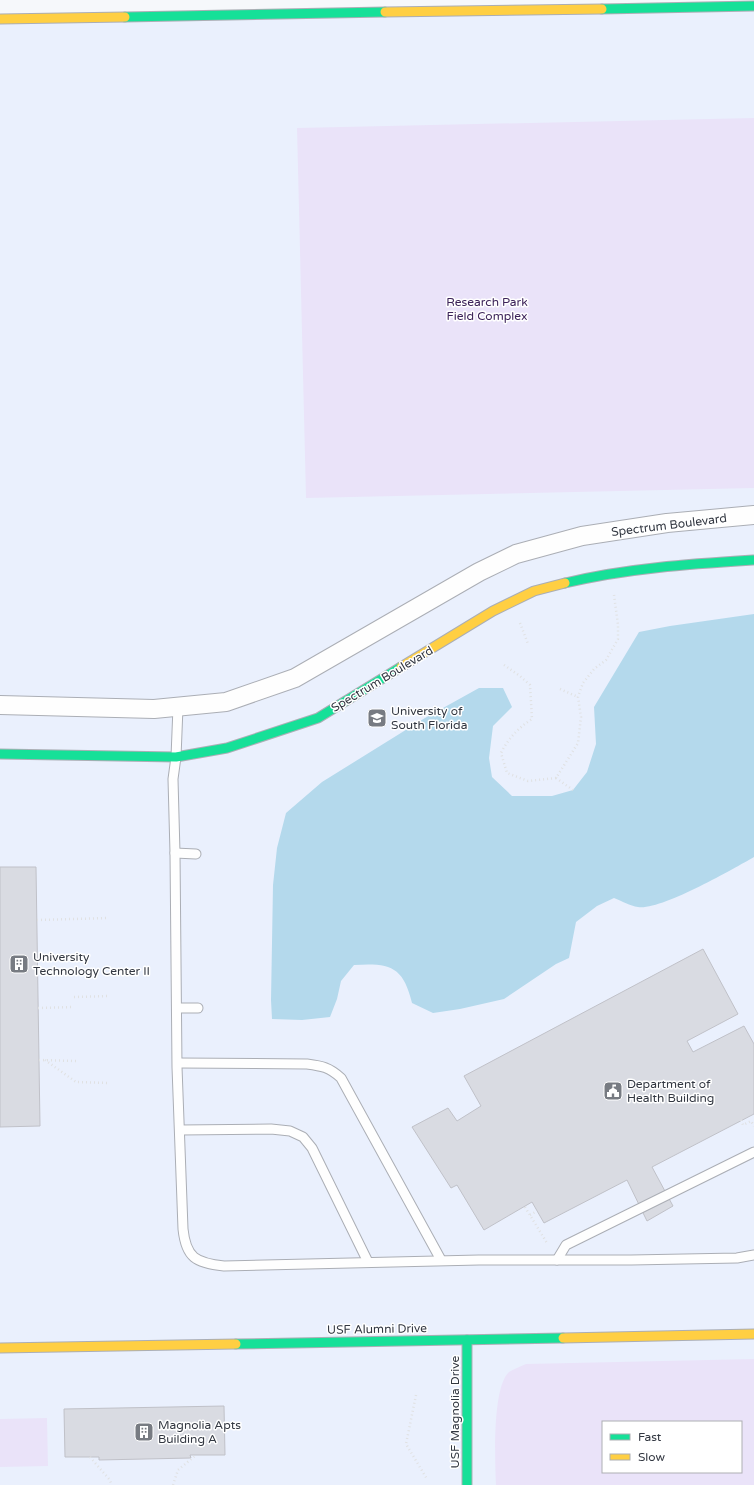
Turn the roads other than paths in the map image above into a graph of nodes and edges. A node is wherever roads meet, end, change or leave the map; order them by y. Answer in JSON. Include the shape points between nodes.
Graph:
{"nodes":[{"id":1,"x":754,"y":6,"type":"edge"},
{"id":2,"x":0,"y":19,"type":"edge"},
{"id":3,"x":754,"y":515,"type":"edge"},
{"id":4,"x":754,"y":560,"type":"edge"},
{"id":5,"x":0,"y":705,"type":"edge"},
{"id":6,"x":178,"y":707,"type":"junction"},
{"id":7,"x":0,"y":754,"type":"edge"},
{"id":8,"x":176,"y":757,"type":"junction"},
{"id":9,"x":175,"y":854,"type":"junction"},
{"id":10,"x":196,"y":854,"type":"dead end"},
{"id":11,"x":177,"y":1008,"type":"junction"},
{"id":12,"x":198,"y":1008,"type":"dead end"},
{"id":13,"x":178,"y":1063,"type":"junction"},
{"id":14,"x":180,"y":1130,"type":"junction"},
{"id":15,"x":754,"y":1152,"type":"edge"},
{"id":16,"x":754,"y":1255,"type":"edge"},
{"id":17,"x":441,"y":1260,"type":"junction"},
{"id":18,"x":557,"y":1260,"type":"junction"},
{"id":19,"x":368,"y":1262,"type":"junction"},
{"id":20,"x":754,"y":1334,"type":"edge"},
{"id":21,"x":467,"y":1340,"type":"junction"},
{"id":22,"x":0,"y":1348,"type":"edge"},
{"id":23,"x":467,"y":1485,"type":"edge"}],
"edges":[{"from":1,"to":2,"type":"street"},
{"from":3,"to":6,"type":"street","name":"Spectrum Boulevard","via":[[668,523],[582,536],[516,554],[479,572],[295,678],[226,702]]},
{"from":4,"to":8,"type":"street","name":"Spectrum Boulevard","via":[[668,566],[594,576],[534,591],[493,611],[318,718],[227,748]]},
{"from":5,"to":6,"type":"street","name":"Spectrum Boulevard","via":[[154,709]]},
{"from":6,"to":8,"type":"lane"},
{"from":7,"to":8,"type":"street","name":"Spectrum Boulevard"},
{"from":8,"to":9,"type":"lane","via":[[173,779]]},
{"from":9,"to":10,"type":"lane"},
{"from":9,"to":11,"type":"lane"},
{"from":11,"to":12,"type":"lane"},
{"from":11,"to":13,"type":"lane"},
{"from":13,"to":14,"type":"lane"},
{"from":13,"to":17,"type":"lane","via":[[307,1064],[324,1066],[333,1071],[341,1078]]},
{"from":14,"to":19,"type":"lane","via":[[271,1129],[290,1131],[303,1137],[312,1148]]},
{"from":14,"to":19,"type":"lane","via":[[184,1242],[191,1256],[207,1264],[224,1266]]},
{"from":15,"to":18,"type":"lane","via":[[566,1245]]},
{"from":16,"to":18,"type":"lane","via":[[737,1258]]},
{"from":17,"to":18,"type":"lane"},
{"from":17,"to":19,"type":"lane"},
{"from":20,"to":21,"type":"street","name":"USF Alumni Drive"},
{"from":21,"to":22,"type":"street","name":"USF Alumni Drive"},
{"from":21,"to":23,"type":"street","name":"USF Magnolia Drive"}]}
